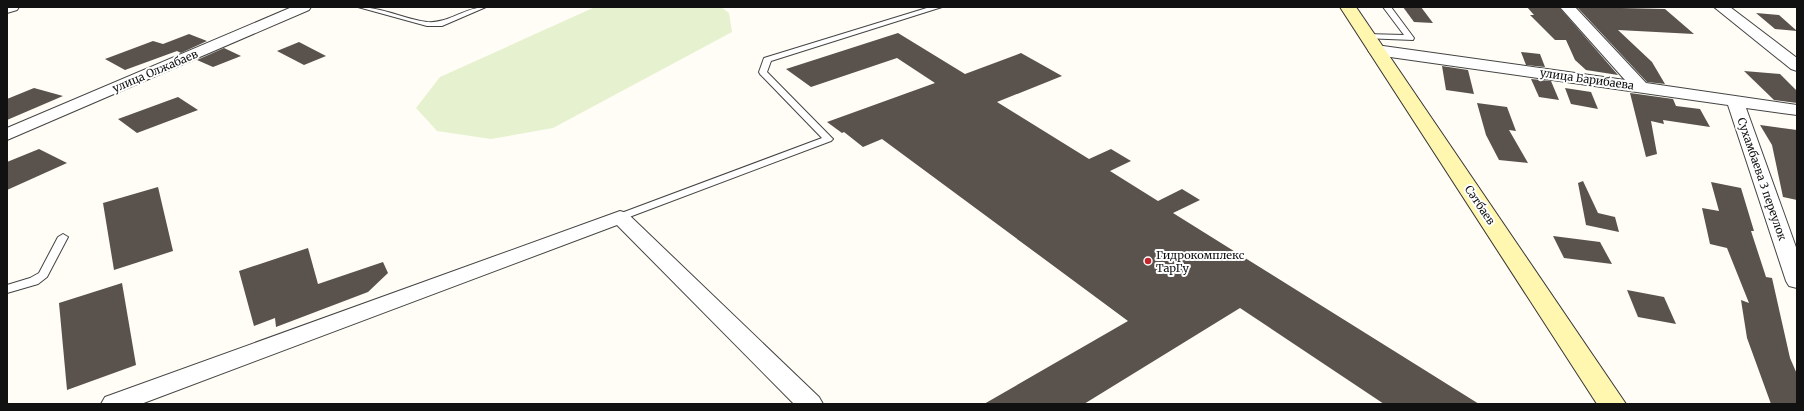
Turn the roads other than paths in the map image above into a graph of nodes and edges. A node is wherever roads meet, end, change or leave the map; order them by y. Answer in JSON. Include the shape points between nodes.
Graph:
{"nodes":[{"id":1,"x":12,"y":7,"type":"edge"},
{"id":2,"x":304,"y":7,"type":"edge"},
{"id":3,"x":362,"y":7,"type":"edge"},
{"id":4,"x":482,"y":7,"type":"edge"},
{"id":5,"x":938,"y":7,"type":"edge"},
{"id":6,"x":1348,"y":7,"type":"edge"},
{"id":7,"x":1387,"y":7,"type":"edge"},
{"id":8,"x":1567,"y":7,"type":"edge"},
{"id":9,"x":1721,"y":7,"type":"edge"},
{"id":10,"x":7,"y":9,"type":"edge"},
{"id":11,"x":1371,"y":43,"type":"junction"},
{"id":12,"x":1797,"y":66,"type":"edge"},
{"id":13,"x":1640,"y":87,"type":"junction"},
{"id":14,"x":1735,"y":100,"type":"junction"},
{"id":15,"x":1797,"y":110,"type":"edge"},
{"id":16,"x":7,"y":135,"type":"edge"},
{"id":17,"x":620,"y":217,"type":"junction"},
{"id":18,"x":63,"y":237,"type":"dead end"},
{"id":19,"x":1797,"y":281,"type":"edge"},
{"id":20,"x":7,"y":289,"type":"edge"},
{"id":21,"x":114,"y":404,"type":"edge"},
{"id":22,"x":810,"y":404,"type":"edge"},
{"id":23,"x":1612,"y":404,"type":"edge"}],
"edges":[{"from":1,"to":10,"type":"street"},
{"from":2,"to":16,"type":"street","name":"улица Олжабаев"},
{"from":3,"to":4,"type":"lane","via":[[437,25]]},
{"from":5,"to":17,"type":"lane","via":[[767,60],[764,72],[828,138]]},
{"from":6,"to":11,"type":"street","name":"Сәтбаев"},
{"from":7,"to":11,"type":"lane","via":[[1410,38]]},
{"from":8,"to":13,"type":"street"},
{"from":9,"to":12,"type":"street"},
{"from":11,"to":13,"type":"street","name":"улица Барибаева"},
{"from":11,"to":23,"type":"street","name":"Сәтбаев"},
{"from":13,"to":14,"type":"street","name":"улица Барибаева"},
{"from":14,"to":15,"type":"street","name":"улица Барибаева"},
{"from":14,"to":19,"type":"street","name":"Сухамбаева 3 переулок"},
{"from":17,"to":21,"type":"street"},
{"from":17,"to":22,"type":"street"},
{"from":18,"to":20,"type":"lane","via":[[43,275],[34,281]]}]}
